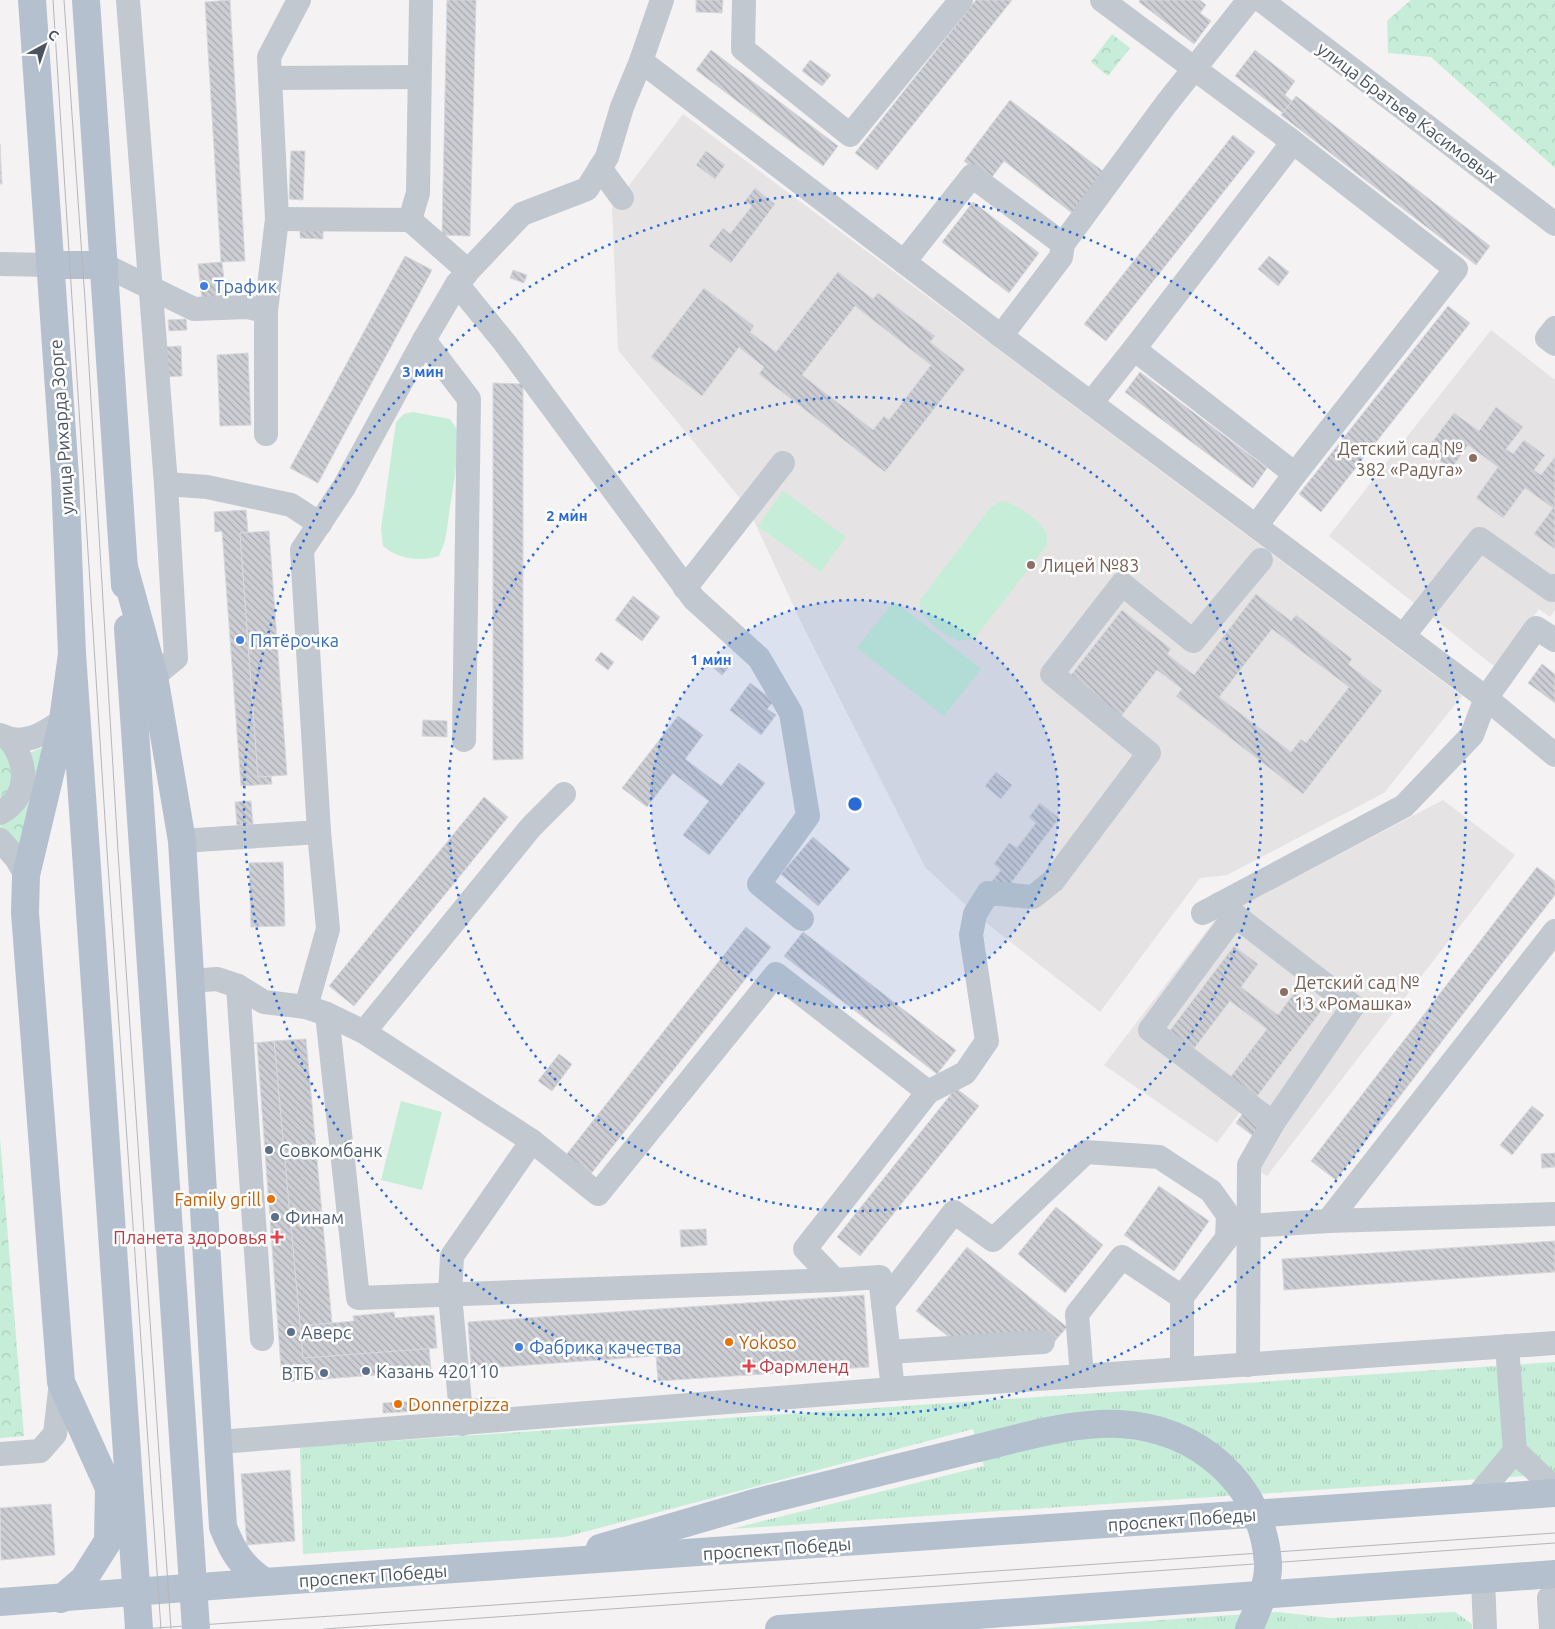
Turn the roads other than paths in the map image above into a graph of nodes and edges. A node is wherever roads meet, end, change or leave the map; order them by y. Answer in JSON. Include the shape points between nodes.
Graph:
{"nodes":[{"id":1,"x":32,"y":0,"type":"edge"},
{"id":2,"x":86,"y":0,"type":"edge"},
{"id":3,"x":128,"y":0,"type":"edge"},
{"id":4,"x":300,"y":0,"type":"edge"},
{"id":5,"x":421,"y":0,"type":"edge"},
{"id":6,"x":662,"y":0,"type":"edge"},
{"id":7,"x":744,"y":0,"type":"edge"},
{"id":8,"x":961,"y":0,"type":"edge"},
{"id":9,"x":1249,"y":0,"type":"edge"},
{"id":10,"x":1261,"y":0,"type":"edge"},
{"id":11,"x":1113,"y":3,"type":"edge"},
{"id":12,"x":641,"y":62,"type":"junction"},
{"id":13,"x":1195,"y":69,"type":"junction"},
{"id":14,"x":419,"y":77,"type":"junction"},
{"id":15,"x":270,"y":78,"type":"junction"},
{"id":16,"x":1293,"y":142,"type":"junction"},
{"id":17,"x":600,"y":168,"type":"junction"},
{"id":18,"x":622,"y":198,"type":"dead end"},
{"id":19,"x":277,"y":219,"type":"junction"},
{"id":20,"x":410,"y":220,"type":"junction"},
{"id":21,"x":1555,"y":224,"type":"edge"},
{"id":22,"x":1063,"y":244,"type":"junction"},
{"id":23,"x":904,"y":262,"type":"junction"},
{"id":24,"x":0,"y":264,"type":"edge"},
{"id":25,"x":50,"y":265,"type":"junction"},
{"id":26,"x":104,"y":265,"type":"junction"},
{"id":27,"x":463,"y":277,"type":"junction"},
{"id":28,"x":150,"y":289,"type":"junction"},
{"id":29,"x":266,"y":311,"type":"junction"},
{"id":30,"x":1555,"y":328,"type":"edge"},
{"id":31,"x":1001,"y":336,"type":"junction"},
{"id":32,"x":424,"y":340,"type":"junction"},
{"id":33,"x":1555,"y":344,"type":"edge"},
{"id":34,"x":1134,"y":348,"type":"junction"},
{"id":35,"x":1091,"y":403,"type":"junction"},
{"id":36,"x":266,"y":434,"type":"dead end"},
{"id":37,"x":783,"y":463,"type":"dead end"},
{"id":38,"x":1295,"y":474,"type":"junction"},
{"id":39,"x":166,"y":484,"type":"junction"},
{"id":40,"x":320,"y":524,"type":"junction"},
{"id":41,"x":1256,"y":526,"type":"junction"},
{"id":42,"x":1261,"y":560,"type":"dead end"},
{"id":43,"x":124,"y":568,"type":"junction"},
{"id":44,"x":1555,"y":586,"type":"edge"},
{"id":45,"x":685,"y":588,"type":"junction"},
{"id":46,"x":1403,"y":636,"type":"junction"},
{"id":47,"x":1555,"y":640,"type":"edge"},
{"id":48,"x":72,"y":654,"type":"junction"},
{"id":49,"x":154,"y":676,"type":"junction"},
{"id":50,"x":1486,"y":698,"type":"junction"},
{"id":51,"x":63,"y":720,"type":"junction"},
{"id":52,"x":6,"y":738,"type":"edge"},
{"id":53,"x":464,"y":740,"type":"dead end"},
{"id":54,"x":1555,"y":755,"type":"edge"},
{"id":55,"x":564,"y":794,"type":"dead end"},
{"id":56,"x":0,"y":813,"type":"edge"},
{"id":57,"x":319,"y":832,"type":"junction"},
{"id":58,"x":0,"y":840,"type":"edge"},
{"id":59,"x":182,"y":841,"type":"junction"},
{"id":60,"x":26,"y":875,"type":"junction"},
{"id":61,"x":1219,"y":910,"type":"junction"},
{"id":62,"x":802,"y":919,"type":"dead end"},
{"id":63,"x":1555,"y":931,"type":"edge"},
{"id":64,"x":191,"y":981,"type":"junction"},
{"id":65,"x":238,"y":986,"type":"junction"},
{"id":66,"x":317,"y":1010,"type":"junction"},
{"id":67,"x":364,"y":1032,"type":"junction"},
{"id":68,"x":928,"y":1092,"type":"junction"},
{"id":69,"x":1273,"y":1123,"type":"junction"},
{"id":70,"x":532,"y":1141,"type":"junction"},
{"id":71,"x":1555,"y":1214,"type":"edge"},
{"id":72,"x":1328,"y":1220,"type":"junction"},
{"id":73,"x":1248,"y":1226,"type":"junction"},
{"id":74,"x":836,"y":1280,"type":"junction"},
{"id":75,"x":450,"y":1295,"type":"junction"},
{"id":76,"x":1182,"y":1297,"type":"junction"},
{"id":77,"x":884,"y":1304,"type":"junction"},
{"id":78,"x":262,"y":1340,"type":"dead end"},
{"id":79,"x":1043,"y":1342,"type":"dead end"},
{"id":80,"x":1555,"y":1343,"type":"edge"},
{"id":81,"x":1507,"y":1346,"type":"junction"},
{"id":82,"x":889,"y":1352,"type":"junction"},
{"id":83,"x":1248,"y":1365,"type":"junction"},
{"id":84,"x":1182,"y":1369,"type":"junction"},
{"id":85,"x":1082,"y":1376,"type":"junction"},
{"id":86,"x":61,"y":1382,"type":"junction"},
{"id":87,"x":893,"y":1389,"type":"junction"},
{"id":88,"x":462,"y":1424,"type":"junction"},
{"id":89,"x":219,"y":1442,"type":"junction"},
{"id":90,"x":1515,"y":1451,"type":"junction"},
{"id":91,"x":0,"y":1454,"type":"edge"},
{"id":92,"x":1555,"y":1491,"type":"edge"},
{"id":93,"x":1476,"y":1499,"type":"junction"},
{"id":94,"x":549,"y":1564,"type":"junction"},
{"id":95,"x":1483,"y":1579,"type":"junction"},
{"id":96,"x":265,"y":1582,"type":"junction"},
{"id":97,"x":1552,"y":1582,"type":"edge"},
{"id":98,"x":61,"y":1599,"type":"junction"},
{"id":99,"x":0,"y":1602,"type":"edge"},
{"id":100,"x":139,"y":1629,"type":"edge"},
{"id":101,"x":196,"y":1629,"type":"edge"},
{"id":102,"x":779,"y":1629,"type":"edge"},
{"id":103,"x":1249,"y":1629,"type":"edge"},
{"id":104,"x":1485,"y":1629,"type":"edge"},
{"id":105,"x":1551,"y":1629,"type":"edge"}],
"edges":[{"from":1,"to":25,"type":"main road","name":"улица Рихарда Зорге"},
{"from":2,"to":26,"type":"main road"},
{"from":3,"to":28,"type":"street"},
{"from":4,"to":15,"type":"street","via":[[269,58]]},
{"from":5,"to":14,"type":"street"},
{"from":6,"to":12,"type":"street"},
{"from":7,"to":8,"type":"street","via":[[743,49],[850,135]]},
{"from":9,"to":13,"type":"street"},
{"from":10,"to":21,"type":"street","name":"улица Братьев Касимовых"},
{"from":11,"to":13,"type":"street"},
{"from":12,"to":17,"type":"street","via":[[622,107],[607,157]]},
{"from":12,"to":23,"type":"street"},
{"from":13,"to":16,"type":"street"},
{"from":13,"to":22,"type":"street"},
{"from":14,"to":15,"type":"street"},
{"from":14,"to":20,"type":"street","via":[[418,193]]},
{"from":15,"to":19,"type":"street"},
{"from":16,"to":34,"type":"street"},
{"from":16,"to":38,"type":"street","via":[[1456,269]]},
{"from":17,"to":18,"type":"street"},
{"from":17,"to":27,"type":"street","via":[[587,189],[522,214]]},
{"from":19,"to":20,"type":"street"},
{"from":19,"to":29,"type":"street"},
{"from":20,"to":27,"type":"street"},
{"from":22,"to":23,"type":"street","via":[[972,176]]},
{"from":22,"to":31,"type":"street","via":[[1062,257]]},
{"from":23,"to":31,"type":"street"},
{"from":24,"to":25,"type":"street"},
{"from":25,"to":26,"type":"main road"},
{"from":25,"to":48,"type":"main road","name":"улица Рихарда Зорге","via":[[65,476]]},
{"from":26,"to":28,"type":"street"},
{"from":26,"to":43,"type":"main road"},
{"from":27,"to":32,"type":"street"},
{"from":27,"to":45,"type":"street","via":[[505,343]]},
{"from":28,"to":29,"type":"street","via":[[194,309],[247,307]]},
{"from":28,"to":39,"type":"street"},
{"from":29,"to":36,"type":"street"},
{"from":30,"to":33,"type":"street","via":[[1547,338]]},
{"from":31,"to":35,"type":"street"},
{"from":32,"to":40,"type":"street","via":[[344,487]]},
{"from":32,"to":53,"type":"street","via":[[469,399]]},
{"from":34,"to":35,"type":"street"},
{"from":34,"to":38,"type":"street"},
{"from":35,"to":41,"type":"street"},
{"from":37,"to":45,"type":"street"},
{"from":38,"to":41,"type":"street"},
{"from":39,"to":40,"type":"street","via":[[207,487],[291,505]]},
{"from":39,"to":49,"type":"street","via":[[176,658]]},
{"from":40,"to":57,"type":"street","via":[[302,550]]},
{"from":41,"to":46,"type":"street"},
{"from":42,"to":68,"type":"street","via":[[1193,641],[1122,584],[1052,674],[1149,753],[1053,881],[1033,897],[988,893],[975,914],[971,935],[987,1042],[965,1073]]},
{"from":43,"to":49,"type":"main road"},
{"from":43,"to":101,"type":"main road","bridge":true},
{"from":44,"to":46,"type":"street","via":[[1552,590],[1480,539]]},
{"from":45,"to":62,"type":"street","via":[[759,658],[791,713],[808,816],[759,884]]},
{"from":46,"to":50,"type":"street"},
{"from":47,"to":50,"type":"street","via":[[1536,628]]},
{"from":48,"to":51,"type":"main road"},
{"from":48,"to":100,"type":"main road","name":"улица Рихарда Зорге","bridge":true},
{"from":49,"to":59,"type":"main road"},
{"from":50,"to":54,"type":"street"},
{"from":50,"to":61,"type":"street","via":[[1472,735],[1404,806]]},
{"from":51,"to":52,"type":"street","via":[[39,735]]},
{"from":51,"to":60,"type":"main road"},
{"from":52,"to":56,"type":"street","via":[[20,754],[23,784],[17,798]]},
{"from":55,"to":67,"type":"street","via":[[531,827]]},
{"from":57,"to":59,"type":"street"},
{"from":57,"to":66,"type":"street","via":[[328,930]]},
{"from":58,"to":60,"type":"street"},
{"from":59,"to":64,"type":"main road"},
{"from":60,"to":86,"type":"main road","via":[[26,922]]},
{"from":61,"to":69,"type":"street","via":[[1150,1030]]},
{"from":61,"to":69,"type":"street","via":[[1353,1006]]},
{"from":63,"to":72,"type":"street"},
{"from":64,"to":65,"type":"street","via":[[217,979]]},
{"from":64,"to":89,"type":"main road"},
{"from":65,"to":66,"type":"street","via":[[264,1002]]},
{"from":65,"to":78,"type":"street"},
{"from":66,"to":67,"type":"street"},
{"from":66,"to":75,"type":"street","via":[[358,1298]]},
{"from":67,"to":70,"type":"street"},
{"from":68,"to":70,"type":"street","via":[[776,974],[598,1194]]},
{"from":68,"to":74,"type":"street","via":[[805,1249]]},
{"from":69,"to":73,"type":"street","via":[[1249,1165]]},
{"from":70,"to":75,"type":"street","via":[[452,1256]]},
{"from":71,"to":72,"type":"street"},
{"from":72,"to":73,"type":"street"},
{"from":73,"to":83,"type":"street"},
{"from":74,"to":75,"type":"street"},
{"from":74,"to":77,"type":"street","via":[[880,1277]]},
{"from":75,"to":88,"type":"street"},
{"from":76,"to":77,"type":"street","via":[[1227,1238],[1228,1215],[1211,1191],[1159,1157],[1086,1152],[993,1240],[954,1212]]},
{"from":76,"to":84,"type":"street"},
{"from":76,"to":85,"type":"street","via":[[1122,1257],[1077,1314]]},
{"from":77,"to":82,"type":"street"},
{"from":79,"to":82,"type":"street"},
{"from":80,"to":81,"type":"street"},
{"from":81,"to":83,"type":"street"},
{"from":81,"to":90,"type":"street"},
{"from":82,"to":87,"type":"street"},
{"from":83,"to":84,"type":"street"},
{"from":84,"to":85,"type":"street"},
{"from":85,"to":87,"type":"street"},
{"from":86,"to":91,"type":"street","via":[[56,1434],[40,1451]]},
{"from":86,"to":98,"type":"main road","via":[[109,1488],[108,1541],[84,1579]]},
{"from":87,"to":88,"type":"street"},
{"from":88,"to":89,"type":"street"},
{"from":89,"to":96,"type":"main road","via":[[224,1527],[238,1560]]},
{"from":90,"to":92,"type":"street"},
{"from":90,"to":93,"type":"street"},
{"from":92,"to":93,"type":"main road","name":"проспект Победы"},
{"from":93,"to":94,"type":"main road","name":"проспект Победы"},
{"from":94,"to":96,"type":"main road","name":"проспект Победы"},
{"from":94,"to":103,"type":"main road","bridge":true,"via":[[758,1502],[978,1448],[1057,1429],[1120,1424],[1166,1432],[1197,1446],[1226,1468],[1246,1495],[1264,1536],[1268,1566],[1260,1605]]},
{"from":95,"to":97,"type":"main road"},
{"from":95,"to":102,"type":"main road"},
{"from":95,"to":104,"type":"street"},
{"from":96,"to":98,"type":"main road","name":"проспект Победы"},
{"from":97,"to":105,"type":"street","via":[[1549,1598]]},
{"from":98,"to":99,"type":"main road","name":"проспект Победы"}]}
